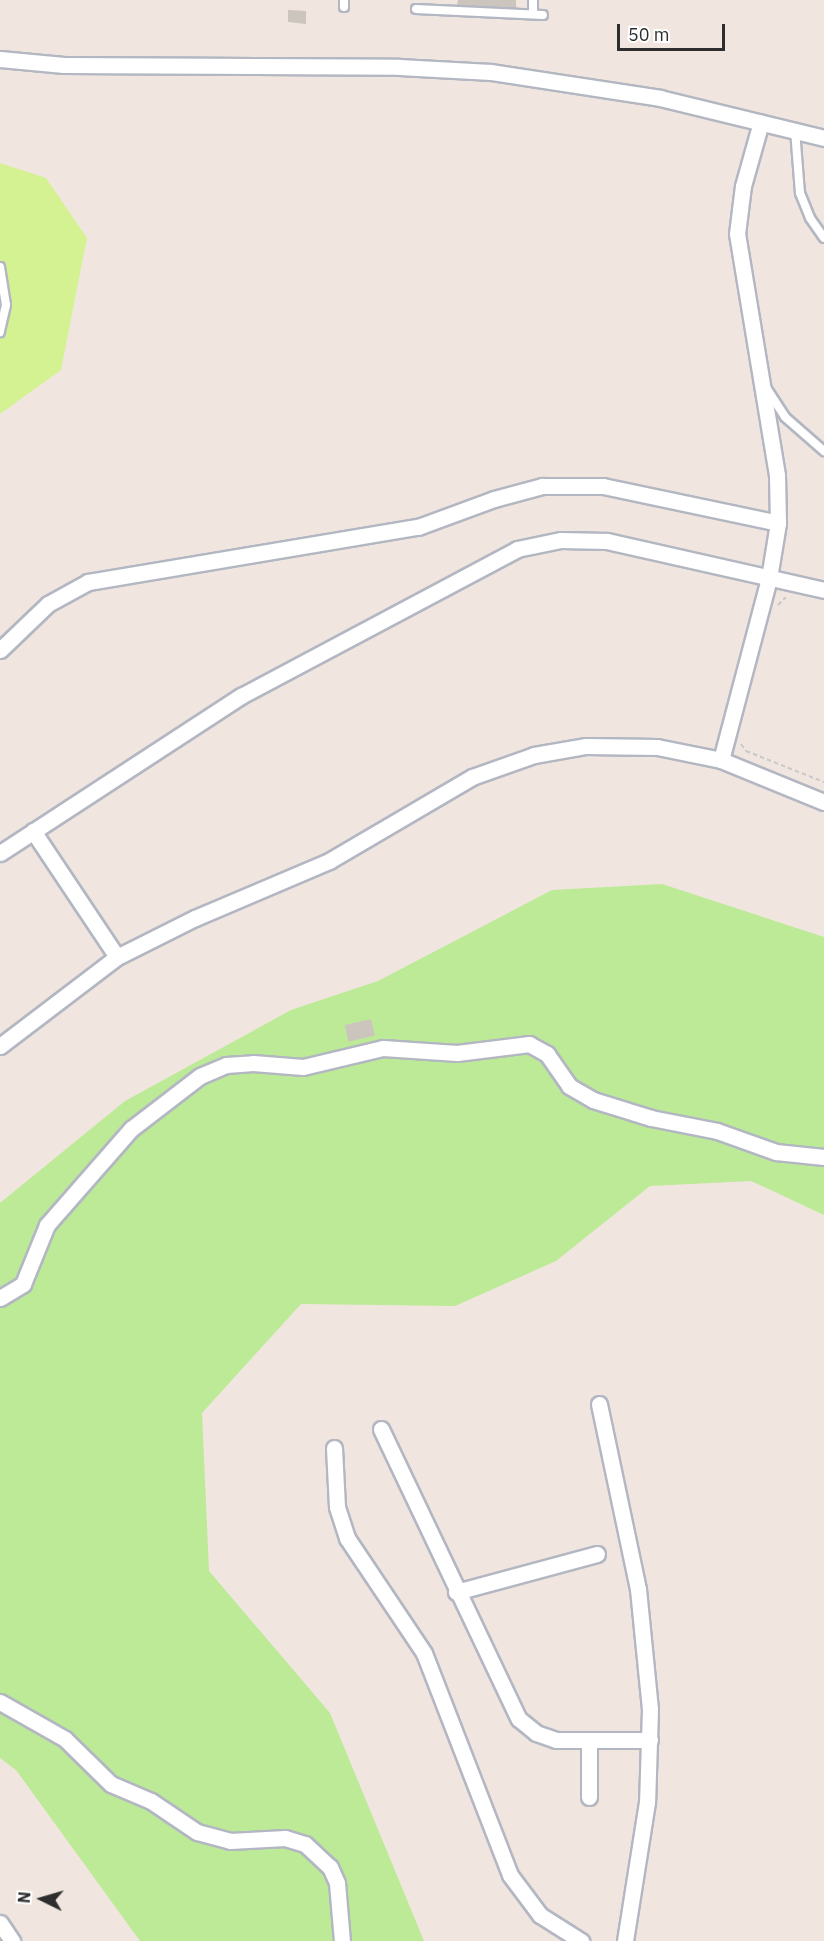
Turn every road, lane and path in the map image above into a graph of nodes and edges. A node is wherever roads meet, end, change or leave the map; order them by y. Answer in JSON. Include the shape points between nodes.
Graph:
{"nodes":[{"id":1,"x":432,"y":0,"type":"edge"},
{"id":2,"x":533,"y":0,"type":"edge"},
{"id":3,"x":416,"y":9,"type":"dead end"},
{"id":4,"x":431,"y":9,"type":"junction"},
{"id":5,"x":533,"y":14,"type":"junction"},
{"id":6,"x":543,"y":15,"type":"dead end"},
{"id":7,"x":0,"y":59,"type":"edge"},
{"id":8,"x":761,"y":122,"type":"junction"},
{"id":9,"x":795,"y":130,"type":"junction"},
{"id":10,"x":824,"y":138,"type":"edge"},
{"id":11,"x":824,"y":238,"type":"edge"},
{"id":12,"x":0,"y":267,"type":"edge"},
{"id":13,"x":0,"y":332,"type":"edge"},
{"id":14,"x":761,"y":384,"type":"junction"},
{"id":15,"x":824,"y":451,"type":"edge"},
{"id":16,"x":778,"y":523,"type":"junction"},
{"id":17,"x":769,"y":578,"type":"junction"},
{"id":18,"x":824,"y":590,"type":"edge"},
{"id":19,"x":792,"y":598,"type":"dead end"},
{"id":20,"x":778,"y":606,"type":"dead end"},
{"id":21,"x":0,"y":650,"type":"edge"},
{"id":22,"x":742,"y":740,"type":"dead end"},
{"id":23,"x":721,"y":760,"type":"junction"},
{"id":24,"x":824,"y":782,"type":"edge"},
{"id":25,"x":824,"y":802,"type":"edge"},
{"id":26,"x":33,"y":831,"type":"junction"},
{"id":27,"x":0,"y":853,"type":"edge"},
{"id":28,"x":117,"y":957,"type":"junction"},
{"id":29,"x":0,"y":1046,"type":"edge"},
{"id":30,"x":824,"y":1157,"type":"edge"},
{"id":31,"x":0,"y":1298,"type":"edge"},
{"id":32,"x":599,"y":1404,"type":"dead end"},
{"id":33,"x":381,"y":1429,"type":"dead end"},
{"id":34,"x":334,"y":1448,"type":"dead end"},
{"id":35,"x":597,"y":1554,"type":"dead end"},
{"id":36,"x":456,"y":1592,"type":"junction"},
{"id":37,"x":0,"y":1702,"type":"edge"},
{"id":38,"x":650,"y":1740,"type":"junction"},
{"id":39,"x":589,"y":1741,"type":"junction"},
{"id":40,"x":589,"y":1797,"type":"dead end"},
{"id":41,"x":0,"y":1923,"type":"edge"},
{"id":42,"x":12,"y":1941,"type":"edge"},
{"id":43,"x":342,"y":1941,"type":"edge"},
{"id":44,"x":581,"y":1941,"type":"edge"},
{"id":45,"x":625,"y":1941,"type":"edge"}],
"edges":[{"from":1,"to":4,"type":"lane"},
{"from":2,"to":5,"type":"lane"},
{"from":3,"to":4,"type":"lane"},
{"from":4,"to":5,"type":"lane"},
{"from":5,"to":6,"type":"lane"},
{"from":7,"to":8,"type":"street","via":[[64,65],[399,67],[491,72],[583,84]]},
{"from":8,"to":9,"type":"street"},
{"from":8,"to":14,"type":"street","via":[[743,186],[737,234]]},
{"from":9,"to":10,"type":"street"},
{"from":9,"to":11,"type":"lane","via":[[800,193]]},
{"from":12,"to":13,"type":"lane","via":[[6,305]]},
{"from":14,"to":15,"type":"lane","via":[[785,417]]},
{"from":14,"to":16,"type":"street","via":[[777,475]]},
{"from":16,"to":17,"type":"street"},
{"from":16,"to":21,"type":"street","via":[[603,486],[542,486],[418,527],[88,582],[48,604]]},
{"from":17,"to":18,"type":"street"},
{"from":17,"to":23,"type":"street"},
{"from":17,"to":26,"type":"street","via":[[607,541],[561,540],[517,549],[241,696]]},
{"from":19,"to":20,"type":"path","via":[[780,600]]},
{"from":22,"to":24,"type":"path","via":[[746,751]]},
{"from":23,"to":25,"type":"street"},
{"from":23,"to":28,"type":"street","via":[[657,747],[618,745],[558,750],[513,761],[445,792],[328,861],[195,918]]},
{"from":26,"to":27,"type":"street"},
{"from":26,"to":28,"type":"street"},
{"from":28,"to":29,"type":"street"},
{"from":30,"to":31,"type":"street","via":[[763,1149],[717,1131],[651,1118],[593,1100],[569,1086],[547,1054],[529,1044],[457,1053],[383,1048],[303,1067],[233,1064],[200,1076],[131,1129],[47,1225],[23,1284]]},
{"from":32,"to":38,"type":"street","via":[[638,1589],[646,1649]]},
{"from":33,"to":36,"type":"street"},
{"from":34,"to":44,"type":"street","via":[[337,1507],[347,1538],[424,1653],[510,1875],[540,1915]]},
{"from":35,"to":36,"type":"street"},
{"from":36,"to":39,"type":"street","via":[[519,1719],[546,1737]]},
{"from":37,"to":43,"type":"street","via":[[65,1739],[111,1784],[138,1793],[197,1832],[230,1841],[285,1838],[305,1844],[325,1860],[337,1883]]},
{"from":38,"to":39,"type":"street"},
{"from":38,"to":45,"type":"street","via":[[647,1802]]},
{"from":39,"to":40,"type":"street"},
{"from":41,"to":42,"type":"street"}]}
